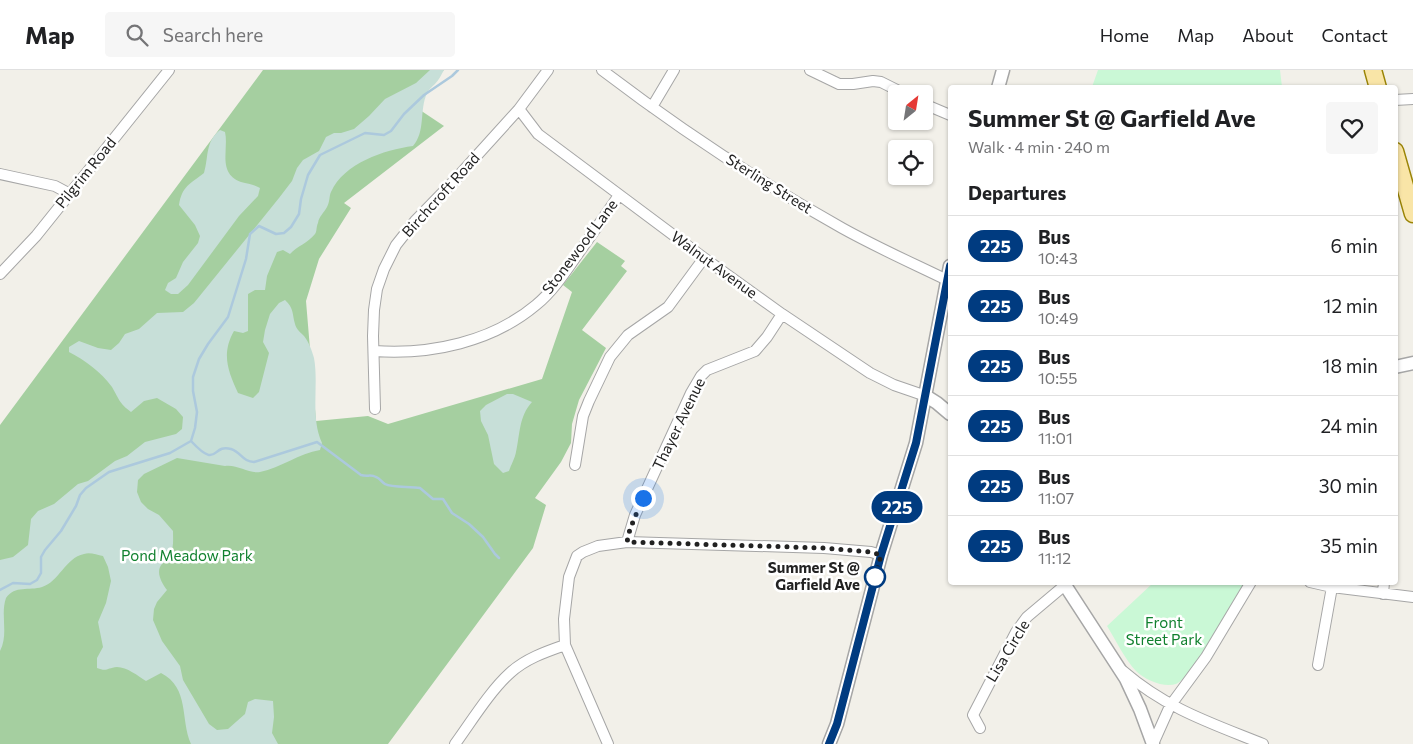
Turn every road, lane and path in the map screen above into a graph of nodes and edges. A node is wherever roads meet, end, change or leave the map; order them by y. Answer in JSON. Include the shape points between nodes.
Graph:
{"nodes":[{"id":1,"x":169,"y":70,"type":"edge"},
{"id":2,"x":548,"y":70,"type":"edge"},
{"id":3,"x":602,"y":70,"type":"edge"},
{"id":4,"x":674,"y":70,"type":"edge"},
{"id":5,"x":810,"y":70,"type":"edge"},
{"id":6,"x":1003,"y":70,"type":"edge"},
{"id":7,"x":1373,"y":70,"type":"edge"},
{"id":8,"x":888,"y":85,"type":"edge"},
{"id":9,"x":999,"y":85,"type":"edge"},
{"id":10,"x":1377,"y":85,"type":"edge"},
{"id":11,"x":1413,"y":99,"type":"edge"},
{"id":12,"x":1398,"y":100,"type":"edge"},
{"id":13,"x":652,"y":107,"type":"junction"},
{"id":14,"x":933,"y":108,"type":"edge"},
{"id":15,"x":519,"y":109,"type":"junction"},
{"id":16,"x":948,"y":114,"type":"edge"},
{"id":17,"x":1398,"y":162,"type":"edge"},
{"id":18,"x":0,"y":174,"type":"edge"},
{"id":19,"x":70,"y":194,"type":"junction"},
{"id":20,"x":619,"y":195,"type":"junction"},
{"id":21,"x":1413,"y":214,"type":"edge"},
{"id":22,"x":704,"y":258,"type":"junction"},
{"id":23,"x":0,"y":274,"type":"edge"},
{"id":24,"x":948,"y":275,"type":"edge"},
{"id":25,"x":947,"y":280,"type":"junction"},
{"id":26,"x":782,"y":314,"type":"junction"},
{"id":27,"x":946,"y":314,"type":"edge"},
{"id":28,"x":374,"y":351,"type":"junction"},
{"id":29,"x":1413,"y":363,"type":"edge"},
{"id":30,"x":1398,"y":366,"type":"edge"},
{"id":31,"x":926,"y":396,"type":"junction"},
{"id":32,"x":375,"y":409,"type":"dead end"},
{"id":33,"x":948,"y":412,"type":"edge"},
{"id":34,"x":575,"y":466,"type":"dead end"},
{"id":35,"x":627,"y":542,"type":"junction"},
{"id":36,"x":881,"y":555,"type":"junction"},
{"id":37,"x":1063,"y":585,"type":"edge"},
{"id":38,"x":1065,"y":585,"type":"edge"},
{"id":39,"x":1249,"y":585,"type":"edge"},
{"id":40,"x":1323,"y":585,"type":"edge"},
{"id":41,"x":1384,"y":585,"type":"edge"},
{"id":42,"x":1332,"y":587,"type":"junction"},
{"id":43,"x":1384,"y":594,"type":"junction"},
{"id":44,"x":1413,"y":598,"type":"edge"},
{"id":45,"x":565,"y":645,"type":"junction"},
{"id":46,"x":1318,"y":665,"type":"dead end"},
{"id":47,"x":1119,"y":668,"type":"junction"},
{"id":48,"x":1170,"y":706,"type":"junction"},
{"id":49,"x":980,"y":728,"type":"dead end"},
{"id":50,"x":455,"y":744,"type":"edge"},
{"id":51,"x":608,"y":744,"type":"edge"},
{"id":52,"x":829,"y":744,"type":"edge"},
{"id":53,"x":1153,"y":744,"type":"edge"},
{"id":54,"x":1264,"y":744,"type":"edge"}],
"edges":[{"from":1,"to":19,"type":"street","name":"Pilgrim Road"},
{"from":2,"to":15,"type":"street","name":"Birchcroft Road"},
{"from":3,"to":13,"type":"street","name":"Sterling Street"},
{"from":4,"to":13,"type":"street"},
{"from":5,"to":8,"type":"street","via":[[839,84],[873,81]]},
{"from":6,"to":9,"type":"street"},
{"from":7,"to":10,"type":"main road"},
{"from":11,"to":12,"type":"street"},
{"from":13,"to":25,"type":"street","name":"Sterling Street","via":[[723,156],[816,213]]},
{"from":14,"to":16,"type":"street"},
{"from":15,"to":20,"type":"street","name":"Walnut Avenue","via":[[538,134]]},
{"from":15,"to":28,"type":"street","name":"Birchcroft Road","via":[[396,245],[377,289]]},
{"from":17,"to":21,"type":"main road"},
{"from":18,"to":19,"type":"street","via":[[55,186]]},
{"from":19,"to":23,"type":"street","name":"Pilgrim Road"},
{"from":20,"to":22,"type":"street","name":"Walnut Avenue"},
{"from":20,"to":28,"type":"street","name":"Stonewood Lane","via":[[553,287],[537,305],[520,317],[466,342],[416,351]]},
{"from":22,"to":26,"type":"street","name":"Walnut Avenue"},
{"from":22,"to":34,"type":"street","via":[[668,307],[628,335],[610,357],[583,416]]},
{"from":24,"to":25,"type":"street"},
{"from":25,"to":27,"type":"street"},
{"from":26,"to":31,"type":"street","name":"Walnut Avenue","via":[[870,373]]},
{"from":26,"to":35,"type":"street","name":"Thayer Avenue","via":[[755,351],[716,366],[701,376],[635,515]]},
{"from":27,"to":31,"type":"street"},
{"from":28,"to":32,"type":"street","name":"Birchcroft Road"},
{"from":29,"to":30,"type":"street"},
{"from":31,"to":33,"type":"street"},
{"from":31,"to":36,"type":"street","via":[[916,443]]},
{"from":35,"to":36,"type":"street","via":[[824,548]]},
{"from":35,"to":45,"type":"street","via":[[598,546],[577,556],[569,577],[564,619]]},
{"from":36,"to":52,"type":"street"},
{"from":37,"to":49,"type":"street","name":"Lisa Circle","via":[[1027,617],[1016,632],[973,715]]},
{"from":38,"to":47,"type":"street"},
{"from":39,"to":48,"type":"street","via":[[1206,657]]},
{"from":40,"to":42,"type":"street"},
{"from":41,"to":43,"type":"street"},
{"from":42,"to":43,"type":"street"},
{"from":42,"to":46,"type":"street"},
{"from":43,"to":44,"type":"street"},
{"from":45,"to":50,"type":"street","via":[[536,656],[510,673]]},
{"from":45,"to":51,"type":"street"},
{"from":47,"to":48,"type":"street"},
{"from":47,"to":53,"type":"street"},
{"from":48,"to":53,"type":"street"},
{"from":48,"to":54,"type":"street"}]}
